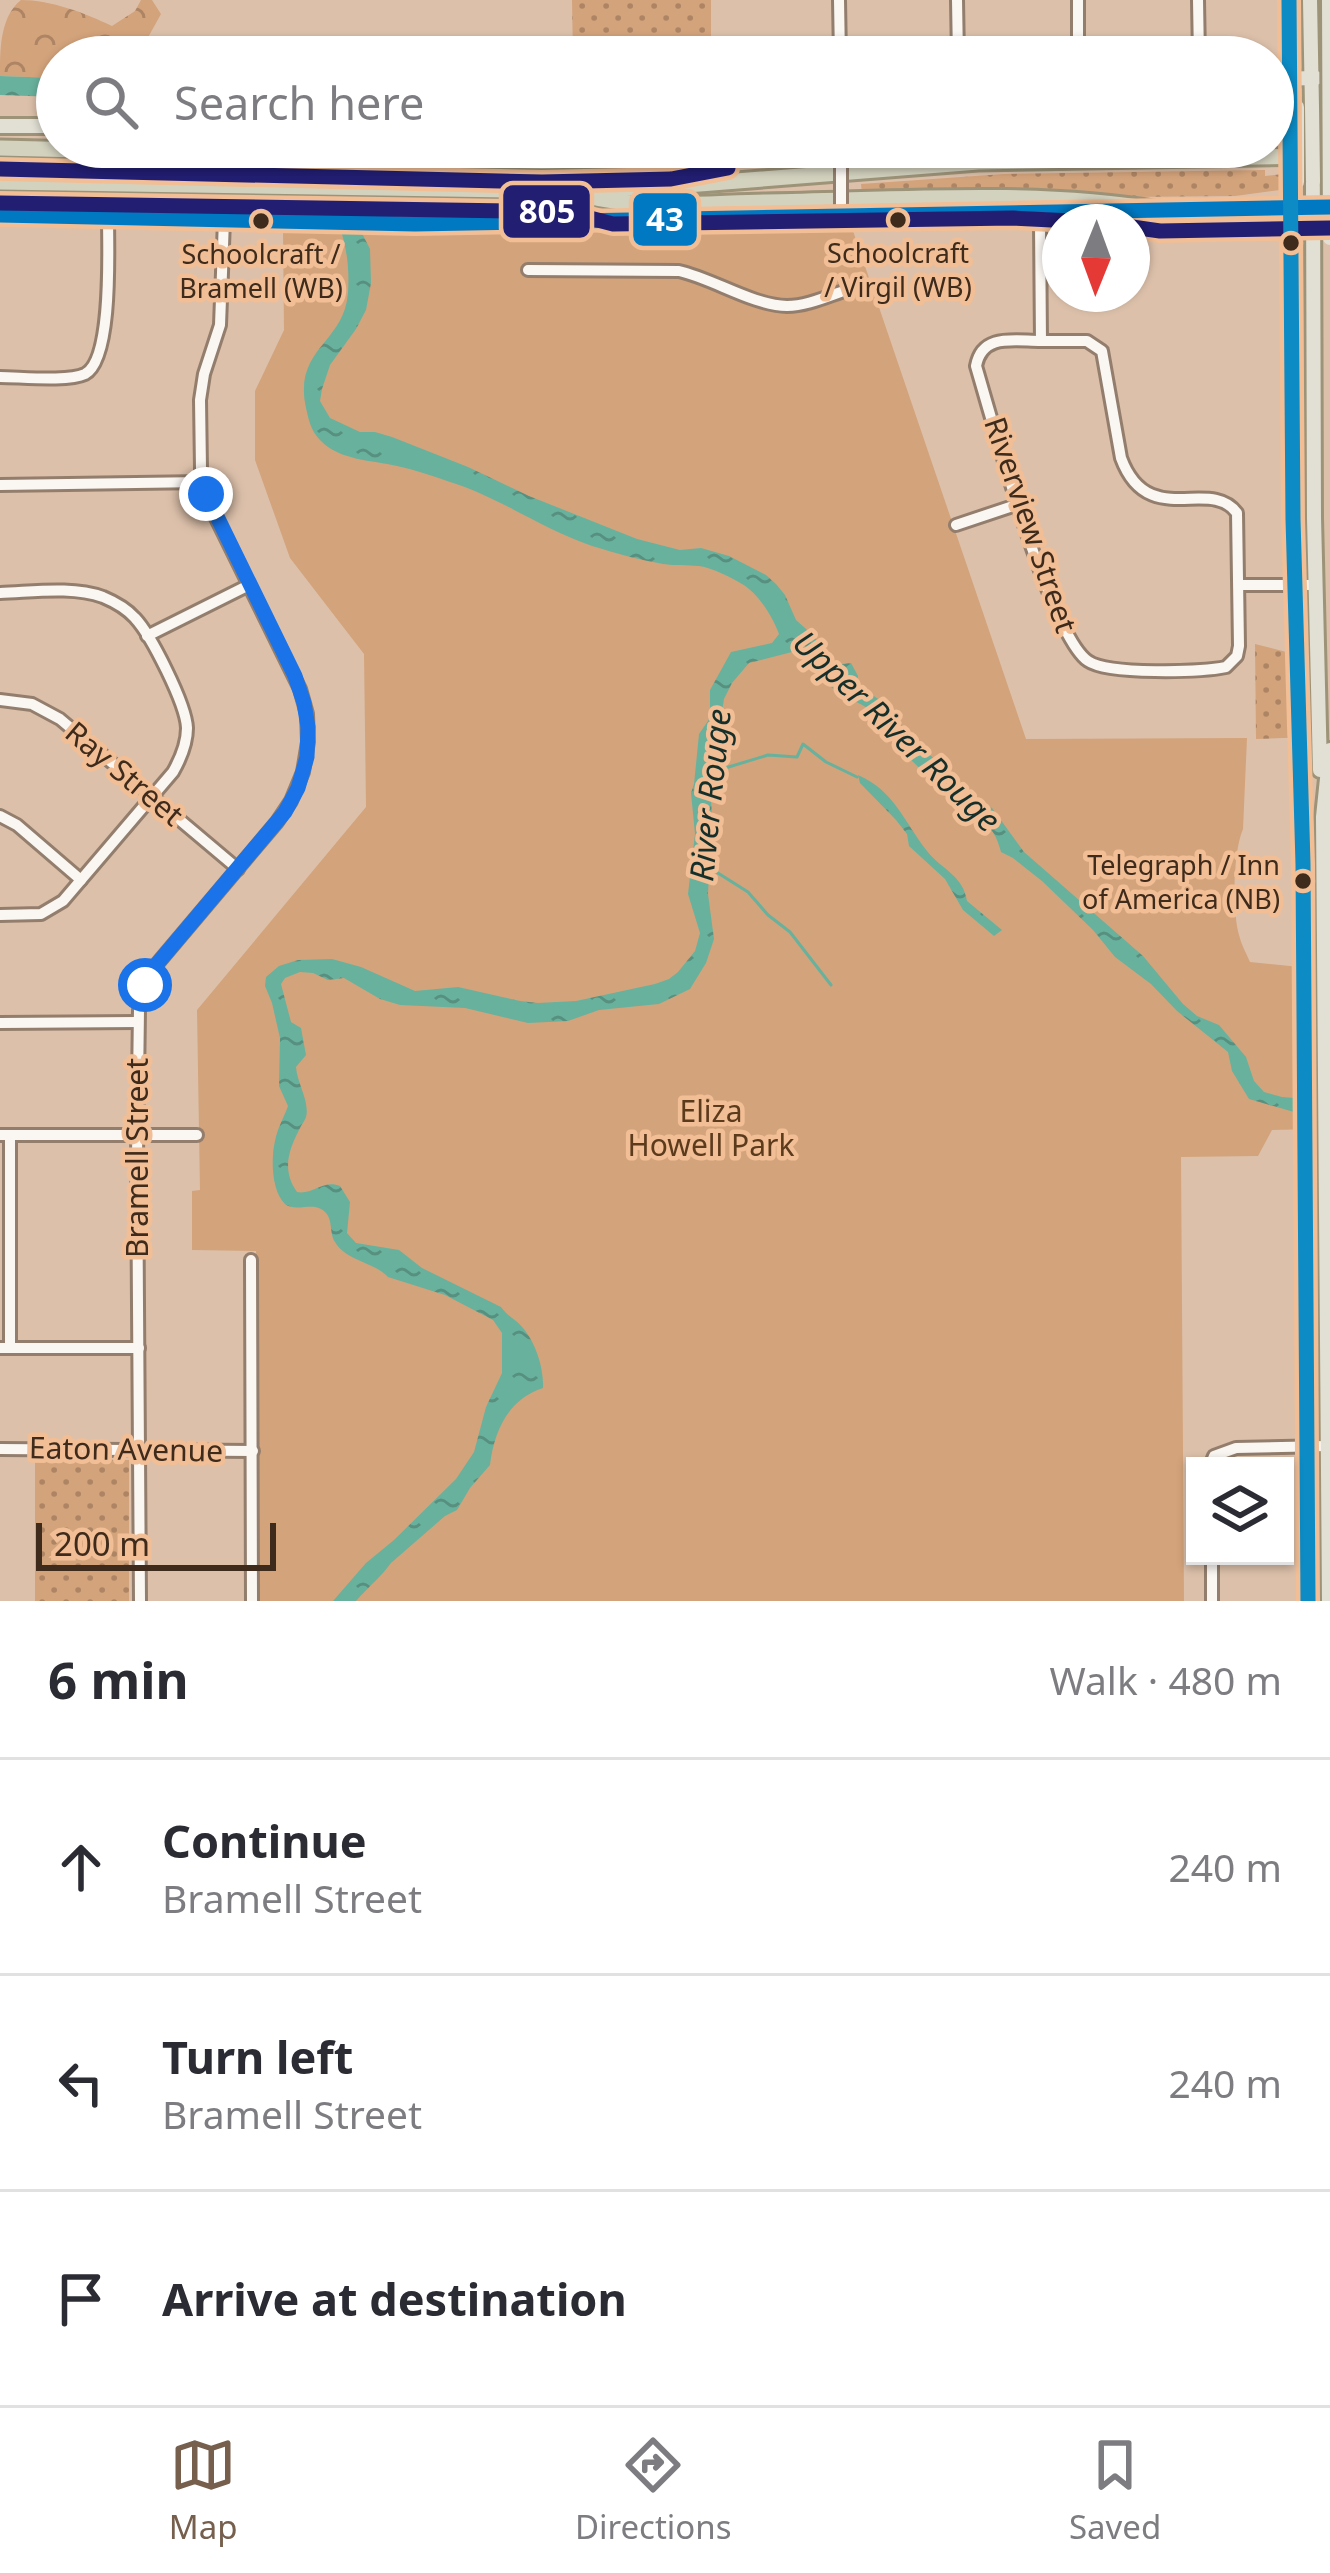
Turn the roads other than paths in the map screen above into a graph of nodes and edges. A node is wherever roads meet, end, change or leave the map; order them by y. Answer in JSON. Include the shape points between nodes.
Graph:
{"nodes":[{"id":1,"x":839,"y":0,"type":"edge"},
{"id":2,"x":957,"y":0,"type":"edge"},
{"id":3,"x":1078,"y":0,"type":"edge"},
{"id":4,"x":1198,"y":0,"type":"edge"},
{"id":5,"x":1310,"y":0,"type":"edge"},
{"id":6,"x":1329,"y":0,"type":"edge"},
{"id":7,"x":1311,"y":32,"type":"junction"},
{"id":8,"x":840,"y":36,"type":"edge"},
{"id":9,"x":958,"y":36,"type":"edge"},
{"id":10,"x":1078,"y":36,"type":"edge"},
{"id":11,"x":1198,"y":36,"type":"edge"},
{"id":12,"x":1330,"y":37,"type":"edge"},
{"id":13,"x":1312,"y":78,"type":"junction"},
{"id":14,"x":1330,"y":78,"type":"edge"},
{"id":15,"x":1294,"y":79,"type":"edge"},
{"id":16,"x":1294,"y":92,"type":"edge"},
{"id":17,"x":1304,"y":107,"type":"junction"},
{"id":18,"x":0,"y":126,"type":"edge"},
{"id":19,"x":36,"y":126,"type":"edge"},
{"id":20,"x":1330,"y":129,"type":"edge"},
{"id":21,"x":1294,"y":130,"type":"edge"},
{"id":22,"x":0,"y":148,"type":"edge"},
{"id":23,"x":36,"y":149,"type":"edge"},
{"id":24,"x":1330,"y":156,"type":"edge"},
{"id":25,"x":1294,"y":157,"type":"edge"},
{"id":26,"x":841,"y":168,"type":"edge"},
{"id":27,"x":901,"y":168,"type":"edge"},
{"id":28,"x":0,"y":182,"type":"edge"},
{"id":29,"x":1305,"y":182,"type":"junction"},
{"id":30,"x":570,"y":191,"type":"junction"},
{"id":31,"x":1290,"y":207,"type":"junction"},
{"id":32,"x":1322,"y":207,"type":"edge"},
{"id":33,"x":1160,"y":210,"type":"junction"},
{"id":34,"x":841,"y":213,"type":"junction"},
{"id":35,"x":1031,"y":214,"type":"junction"},
{"id":36,"x":0,"y":215,"type":"edge"},
{"id":37,"x":108,"y":218,"type":"junction"},
{"id":38,"x":224,"y":220,"type":"junction"},
{"id":39,"x":1330,"y":241,"type":"edge"},
{"id":40,"x":1312,"y":260,"type":"junction"},
{"id":41,"x":528,"y":271,"type":"dead end"},
{"id":42,"x":850,"y":289,"type":"dead end"},
{"id":43,"x":1041,"y":341,"type":"junction"},
{"id":44,"x":0,"y":377,"type":"edge"},
{"id":45,"x":204,"y":482,"type":"junction"},
{"id":46,"x":0,"y":485,"type":"edge"},
{"id":47,"x":1019,"y":504,"type":"junction"},
{"id":48,"x":956,"y":525,"type":"dead end"},
{"id":49,"x":249,"y":585,"type":"junction"},
{"id":50,"x":1239,"y":585,"type":"junction"},
{"id":51,"x":1316,"y":585,"type":"junction"},
{"id":52,"x":0,"y":593,"type":"edge"},
{"id":53,"x":148,"y":636,"type":"junction"},
{"id":54,"x":0,"y":700,"type":"edge"},
{"id":55,"x":1330,"y":750,"type":"edge"},
{"id":56,"x":152,"y":796,"type":"junction"},
{"id":57,"x":0,"y":816,"type":"edge"},
{"id":58,"x":1323,"y":817,"type":"junction"},
{"id":59,"x":238,"y":868,"type":"junction"},
{"id":60,"x":82,"y":880,"type":"junction"},
{"id":61,"x":0,"y":915,"type":"edge"},
{"id":62,"x":139,"y":1022,"type":"junction"},
{"id":63,"x":0,"y":1023,"type":"edge"},
{"id":64,"x":5,"y":1135,"type":"edge"},
{"id":65,"x":137,"y":1135,"type":"junction"},
{"id":66,"x":197,"y":1135,"type":"dead end"},
{"id":67,"x":1328,"y":1228,"type":"edge"},
{"id":68,"x":251,"y":1260,"type":"dead end"},
{"id":69,"x":5,"y":1348,"type":"edge"},
{"id":70,"x":139,"y":1348,"type":"junction"},
{"id":71,"x":1329,"y":1395,"type":"edge"},
{"id":72,"x":1328,"y":1446,"type":"edge"},
{"id":73,"x":0,"y":1449,"type":"edge"},
{"id":74,"x":140,"y":1450,"type":"junction"},
{"id":75,"x":253,"y":1451,"type":"junction"},
{"id":76,"x":1220,"y":1457,"type":"edge"},
{"id":77,"x":1212,"y":1565,"type":"edge"},
{"id":78,"x":140,"y":1601,"type":"edge"},
{"id":79,"x":252,"y":1601,"type":"edge"},
{"id":80,"x":1212,"y":1601,"type":"edge"},
{"id":81,"x":1329,"y":1601,"type":"edge"}],
"edges":[{"from":1,"to":8,"type":"street"},
{"from":2,"to":9,"type":"street"},
{"from":3,"to":10,"type":"street"},
{"from":4,"to":11,"type":"street"},
{"from":5,"to":7,"type":"main road"},
{"from":6,"to":39,"type":"main road","bridge":true},
{"from":7,"to":12,"type":"main road"},
{"from":7,"to":13,"type":"main road"},
{"from":13,"to":14,"type":"main road"},
{"from":13,"to":15,"type":"main road"},
{"from":13,"to":17,"type":"main road"},
{"from":16,"to":17,"type":"main road"},
{"from":17,"to":29,"type":"main road","bridge":true},
{"from":18,"to":19,"type":"main road"},
{"from":20,"to":21,"type":"highway"},
{"from":22,"to":23,"type":"highway"},
{"from":24,"to":25,"type":"highway"},
{"from":26,"to":34,"type":"street","bridge":true},
{"from":27,"to":30,"type":"highway"},
{"from":28,"to":30,"type":"highway"},
{"from":29,"to":31,"type":"main road"},
{"from":29,"to":32,"type":"main road"},
{"from":30,"to":33,"type":"highway","via":[[613,203],[1025,197]]},
{"from":31,"to":32,"type":"main road"},
{"from":31,"to":33,"type":"main road"},
{"from":32,"to":40,"type":"main road"},
{"from":33,"to":35,"type":"main road"},
{"from":34,"to":35,"type":"main road"},
{"from":34,"to":38,"type":"main road"},
{"from":35,"to":43,"type":"street","via":[[1040,224]]},
{"from":36,"to":37,"type":"main road"},
{"from":37,"to":38,"type":"main road"},
{"from":37,"to":44,"type":"street","via":[[106,319],[92,368],[80,376]]},
{"from":38,"to":45,"type":"street","name":"Bramell Street","via":[[220,325],[200,400]]},
{"from":39,"to":40,"type":"main road"},
{"from":40,"to":51,"type":"main road"},
{"from":41,"to":42,"type":"street","via":[[679,271],[789,306]]},
{"from":43,"to":47,"type":"street","name":"Riverview Street","via":[[990,344],[976,360]]},
{"from":43,"to":50,"type":"street","via":[[1087,341],[1102,351],[1121,458],[1138,486],[1163,499],[1233,507]]},
{"from":45,"to":46,"type":"street"},
{"from":45,"to":49,"type":"street","name":"Bramell Street"},
{"from":47,"to":48,"type":"street"},
{"from":47,"to":50,"type":"street","name":"Riverview Street","via":[[1068,636],[1101,668],[1226,667],[1239,651]]},
{"from":49,"to":53,"type":"street"},
{"from":49,"to":59,"type":"street","name":"Bramell Street","via":[[300,689],[308,742],[292,801]]},
{"from":50,"to":51,"type":"street"},
{"from":51,"to":58,"type":"main road"},
{"from":52,"to":53,"type":"street","via":[[98,595],[131,613]]},
{"from":53,"to":56,"type":"street","via":[[187,726],[180,760]]},
{"from":54,"to":56,"type":"street","name":"Ray Street","via":[[46,710]]},
{"from":55,"to":58,"type":"main road"},
{"from":56,"to":59,"type":"street","name":"Ray Street"},
{"from":56,"to":60,"type":"street"},
{"from":57,"to":60,"type":"street"},
{"from":58,"to":67,"type":"main road"},
{"from":59,"to":62,"type":"street","name":"Bramell Street","via":[[150,975]]},
{"from":60,"to":61,"type":"street","via":[[52,910]]},
{"from":62,"to":63,"type":"street"},
{"from":62,"to":65,"type":"street","name":"Bramell Street"},
{"from":64,"to":65,"type":"street"},
{"from":64,"to":69,"type":"street"},
{"from":65,"to":66,"type":"street"},
{"from":65,"to":70,"type":"street","name":"Bramell Street"},
{"from":67,"to":71,"type":"main road"},
{"from":68,"to":75,"type":"street"},
{"from":69,"to":70,"type":"street"},
{"from":70,"to":74,"type":"street","name":"Bramell Street"},
{"from":71,"to":72,"type":"main road"},
{"from":72,"to":76,"type":"street","via":[[1236,1448]]},
{"from":72,"to":81,"type":"main road"},
{"from":73,"to":74,"type":"street","name":"Eaton Avenue"},
{"from":74,"to":75,"type":"street","name":"Eaton Avenue"},
{"from":74,"to":78,"type":"street","name":"Bramell Street"},
{"from":75,"to":79,"type":"street"},
{"from":77,"to":80,"type":"street"}]}
